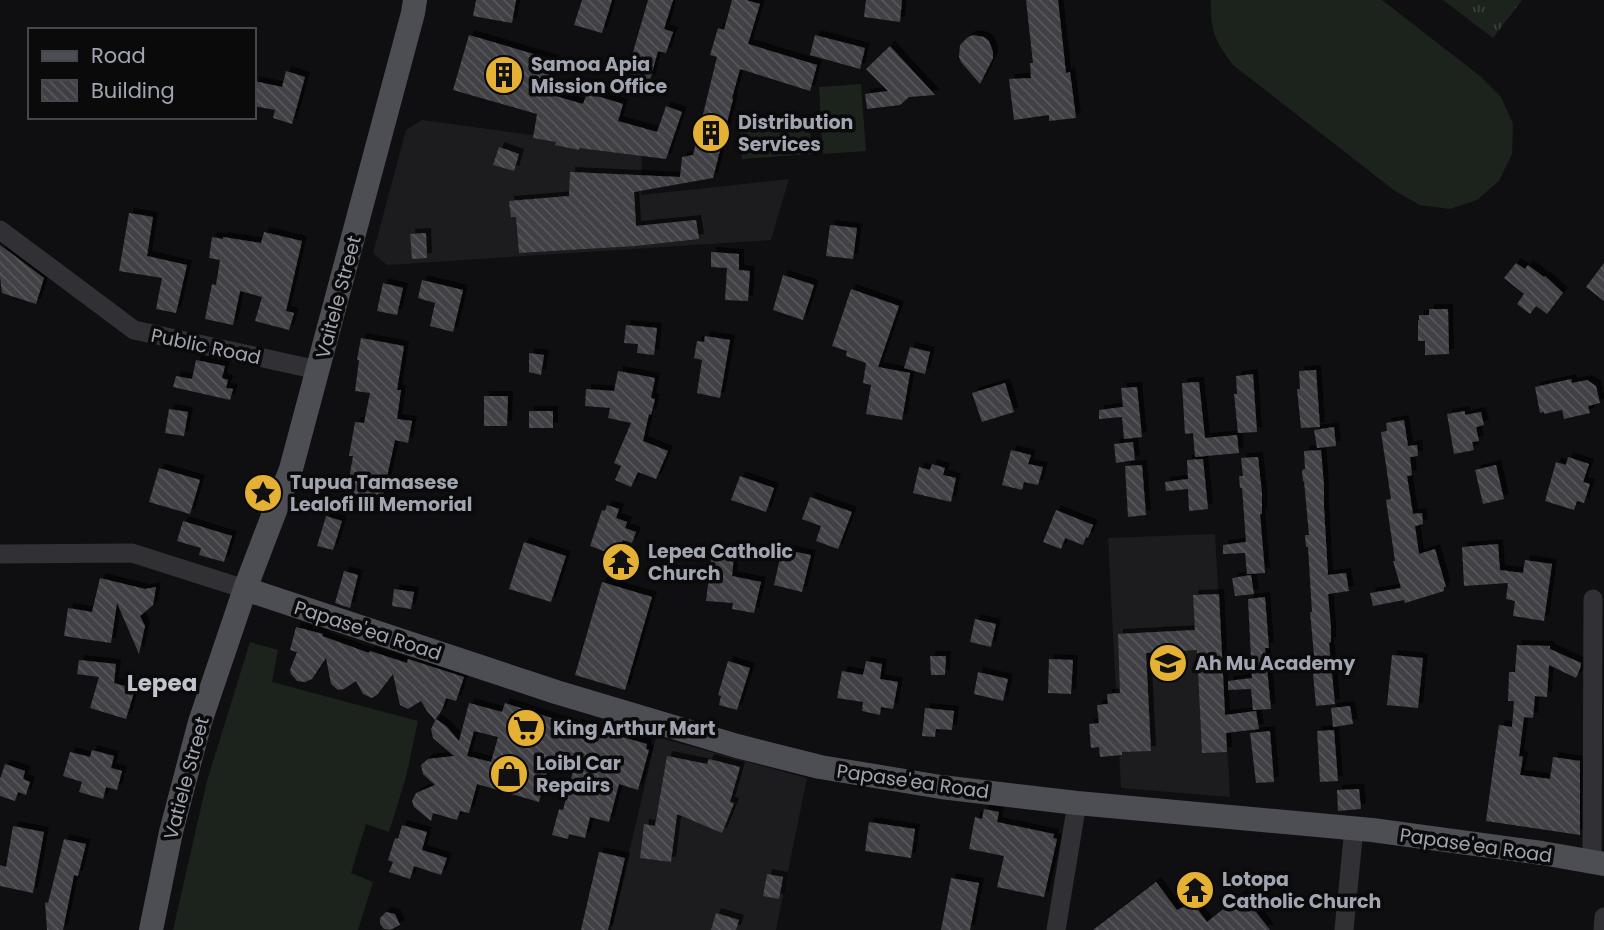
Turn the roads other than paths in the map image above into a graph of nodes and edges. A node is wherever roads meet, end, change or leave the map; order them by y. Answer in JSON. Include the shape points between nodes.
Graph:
{"nodes":[{"id":1,"x":415,"y":0,"type":"edge"},
{"id":2,"x":0,"y":230,"type":"edge"},
{"id":3,"x":318,"y":370,"type":"junction"},
{"id":4,"x":0,"y":554,"type":"edge"},
{"id":5,"x":245,"y":589,"type":"junction"},
{"id":6,"x":1593,"y":599,"type":"dead end"},
{"id":7,"x":1077,"y":803,"type":"junction"},
{"id":8,"x":1354,"y":828,"type":"junction"},
{"id":9,"x":1598,"y":863,"type":"edge"},
{"id":10,"x":1604,"y":917,"type":"edge"},
{"id":11,"x":151,"y":930,"type":"edge"},
{"id":12,"x":1056,"y":930,"type":"edge"},
{"id":13,"x":1344,"y":930,"type":"edge"},
{"id":14,"x":1603,"y":930,"type":"edge"}],
"edges":[{"from":1,"to":3,"type":"main road","name":"Vaitele Street"},
{"from":2,"to":3,"type":"street","name":"Public Road","via":[[134,330]]},
{"from":3,"to":5,"type":"main road","name":"Vaitele Street","via":[[291,469]]},
{"from":4,"to":5,"type":"street","via":[[132,553]]},
{"from":5,"to":7,"type":"main road","name":"Papase'ea Road","via":[[556,692],[737,746],[820,767]]},
{"from":5,"to":11,"type":"main road","name":"Vatiele Street","via":[[200,722]]},
{"from":6,"to":9,"type":"street"},
{"from":7,"to":8,"type":"main road","name":"Papase'ea Road"},
{"from":7,"to":12,"type":"street"},
{"from":8,"to":9,"type":"main road","name":"Papase'ea Road"},
{"from":8,"to":13,"type":"street"},
{"from":10,"to":14,"type":"street"}]}
